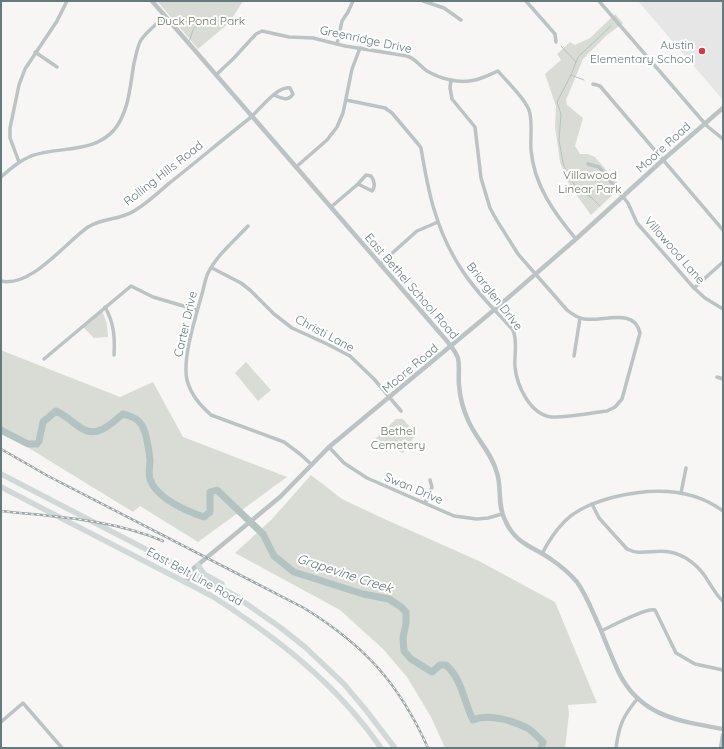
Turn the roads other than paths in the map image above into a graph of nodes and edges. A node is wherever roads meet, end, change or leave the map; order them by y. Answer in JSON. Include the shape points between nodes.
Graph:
{"nodes":[{"id":1,"x":67,"y":1,"type":"edge"},
{"id":2,"x":152,"y":1,"type":"edge"},
{"id":3,"x":353,"y":1,"type":"edge"},
{"id":4,"x":422,"y":1,"type":"edge"},
{"id":5,"x":526,"y":1,"type":"edge"},
{"id":6,"x":599,"y":1,"type":"edge"},
{"id":7,"x":165,"y":16,"type":"junction"},
{"id":8,"x":461,"y":20,"type":"dead end"},
{"id":9,"x":556,"y":42,"type":"dead end"},
{"id":10,"x":337,"y":44,"type":"junction"},
{"id":11,"x":360,"y":48,"type":"junction"},
{"id":12,"x":36,"y":52,"type":"junction"},
{"id":13,"x":57,"y":67,"type":"dead end"},
{"id":14,"x":216,"y":75,"type":"junction"},
{"id":15,"x":451,"y":80,"type":"junction"},
{"id":16,"x":593,"y":84,"type":"dead end"},
{"id":17,"x":274,"y":95,"type":"junction"},
{"id":18,"x":346,"y":100,"type":"junction"},
{"id":19,"x":723,"y":108,"type":"edge"},
{"id":20,"x":251,"y":116,"type":"junction"},
{"id":21,"x":705,"y":123,"type":"junction"},
{"id":22,"x":723,"y":139,"type":"edge"},
{"id":23,"x":664,"y":159,"type":"junction"},
{"id":24,"x":19,"y":162,"type":"junction"},
{"id":25,"x":588,"y":164,"type":"dead end"},
{"id":26,"x":296,"y":167,"type":"junction"},
{"id":27,"x":1,"y":177,"type":"edge"},
{"id":28,"x":358,"y":184,"type":"junction"},
{"id":29,"x":623,"y":197,"type":"junction"},
{"id":30,"x":331,"y":207,"type":"junction"},
{"id":31,"x":438,"y":222,"type":"junction"},
{"id":32,"x":248,"y":226,"type":"dead end"},
{"id":33,"x":723,"y":230,"type":"edge"},
{"id":34,"x":576,"y":239,"type":"junction"},
{"id":35,"x":723,"y":262,"type":"edge"},
{"id":36,"x":380,"y":264,"type":"junction"},
{"id":37,"x":212,"y":268,"type":"junction"},
{"id":38,"x":536,"y":274,"type":"junction"},
{"id":39,"x":1,"y":281,"type":"edge"},
{"id":40,"x":694,"y":288,"type":"junction"},
{"id":41,"x":105,"y":307,"type":"junction"},
{"id":42,"x":723,"y":309,"type":"edge"},
{"id":43,"x":197,"y":310,"type":"junction"},
{"id":44,"x":494,"y":310,"type":"junction"},
{"id":45,"x":580,"y":318,"type":"junction"},
{"id":46,"x":450,"y":346,"type":"junction"},
{"id":47,"x":114,"y":355,"type":"dead end"},
{"id":48,"x":574,"y":356,"type":"dead end"},
{"id":49,"x":44,"y":359,"type":"dead end"},
{"id":50,"x":717,"y":377,"type":"dead end"},
{"id":51,"x":723,"y":379,"type":"edge"},
{"id":52,"x":390,"y":398,"type":"junction"},
{"id":53,"x":401,"y":411,"type":"dead end"},
{"id":54,"x":329,"y":447,"type":"junction"},
{"id":55,"x":312,"y":465,"type":"junction"},
{"id":56,"x":686,"y":468,"type":"dead end"},
{"id":57,"x":1,"y":474,"type":"edge"},
{"id":58,"x":430,"y":480,"type":"dead end"},
{"id":59,"x":1,"y":487,"type":"edge"},
{"id":60,"x":681,"y":493,"type":"junction"},
{"id":61,"x":425,"y":504,"type":"junction"},
{"id":62,"x":592,"y":504,"type":"junction"},
{"id":63,"x":723,"y":512,"type":"edge"},
{"id":64,"x":502,"y":514,"type":"junction"},
{"id":65,"x":542,"y":554,"type":"junction"},
{"id":66,"x":198,"y":565,"type":"junction"},
{"id":67,"x":191,"y":572,"type":"junction"},
{"id":68,"x":186,"y":583,"type":"junction"},
{"id":69,"x":234,"y":595,"type":"junction"},
{"id":70,"x":723,"y":601,"type":"edge"},
{"id":71,"x":601,"y":631,"type":"junction"},
{"id":72,"x":723,"y":670,"type":"edge"},
{"id":73,"x":638,"y":698,"type":"junction"},
{"id":74,"x":1,"y":722,"type":"edge"},
{"id":75,"x":723,"y":729,"type":"edge"},
{"id":76,"x":381,"y":730,"type":"junction"},
{"id":77,"x":723,"y":735,"type":"edge"},
{"id":78,"x":373,"y":736,"type":"junction"},
{"id":79,"x":62,"y":748,"type":"edge"},
{"id":80,"x":381,"y":748,"type":"edge"},
{"id":81,"x":395,"y":748,"type":"edge"},
{"id":82,"x":616,"y":748,"type":"edge"},
{"id":83,"x":721,"y":748,"type":"edge"}],
"edges":[{"from":1,"to":12,"type":"street"},
{"from":2,"to":7,"type":"street","name":"East Bethel School Road"},
{"from":3,"to":10,"type":"street","via":[[342,21]]},
{"from":4,"to":8,"type":"street","via":[[444,8]]},
{"from":5,"to":9,"type":"street","via":[[554,34]]},
{"from":6,"to":21,"type":"street"},
{"from":7,"to":14,"type":"street","name":"East Bethel School Road"},
{"from":7,"to":24,"type":"street","via":[[141,41],[126,109],[113,130],[98,142],[39,154]]},
{"from":10,"to":11,"type":"street","name":"Greenridge Drive"},
{"from":10,"to":14,"type":"street","name":"Greenridge Drive","via":[[262,31]]},
{"from":11,"to":15,"type":"street","name":"Greenridge Drive","via":[[413,58],[426,70]]},
{"from":11,"to":18,"type":"street","via":[[352,69]]},
{"from":12,"to":13,"type":"street"},
{"from":12,"to":24,"type":"street","via":[[25,69],[11,116],[10,138]]},
{"from":14,"to":20,"type":"street","name":"East Bethel School Road"},
{"from":15,"to":34,"type":"street","name":"Greenridge Drive","via":[[465,82],[498,71],[524,102],[529,109],[531,151],[538,180],[549,205]]},
{"from":15,"to":38,"type":"street","via":[[452,99],[475,127],[481,178],[490,208],[518,254]]},
{"from":16,"to":23,"type":"street","via":[[600,86]]},
{"from":17,"to":17,"type":"street","via":[[285,88],[290,88],[293,94],[288,99]]},
{"from":17,"to":20,"type":"street","name":"Rolling Hills Road"},
{"from":18,"to":26,"type":"street","via":[[344,113],[332,135]]},
{"from":18,"to":31,"type":"street","name":"Briarglen Drive","via":[[384,108],[392,113],[419,145]]},
{"from":19,"to":21,"type":"street","name":"Moore Road"},
{"from":20,"to":26,"type":"street","name":"East Bethel School Road"},
{"from":20,"to":39,"type":"street","name":"Rolling Hills Road","via":[[133,212],[92,225],[26,278],[7,283]]},
{"from":21,"to":22,"type":"street"},
{"from":21,"to":23,"type":"street","name":"Moore Road"},
{"from":23,"to":29,"type":"street","name":"Moore Road"},
{"from":23,"to":33,"type":"street","via":[[677,178]]},
{"from":24,"to":27,"type":"street"},
{"from":25,"to":29,"type":"street","name":"Villawood Lane","via":[[599,167]]},
{"from":26,"to":30,"type":"street","name":"East Bethel School Road"},
{"from":28,"to":28,"type":"street","via":[[366,176],[373,178],[373,190],[370,191]]},
{"from":28,"to":30,"type":"street"},
{"from":29,"to":34,"type":"street","name":"Moore Road"},
{"from":29,"to":40,"type":"street","name":"Villawood Lane","via":[[637,223]]},
{"from":30,"to":36,"type":"street","name":"East Bethel School Road"},
{"from":31,"to":36,"type":"street","via":[[417,231]]},
{"from":31,"to":44,"type":"street","name":"Briarglen Drive","via":[[460,267]]},
{"from":32,"to":37,"type":"street","name":"Carter Drive"},
{"from":34,"to":38,"type":"street","name":"Moore Road"},
{"from":35,"to":40,"type":"street"},
{"from":36,"to":46,"type":"street","name":"East Bethel School Road"},
{"from":37,"to":43,"type":"street","name":"Carter Drive","via":[[208,273]]},
{"from":37,"to":52,"type":"street","name":"Christi Lane","via":[[241,283],[292,328],[350,356]]},
{"from":38,"to":44,"type":"street","name":"Moore Road"},
{"from":38,"to":45,"type":"street","via":[[567,310]]},
{"from":40,"to":42,"type":"street","name":"Villawood Lane"},
{"from":41,"to":43,"type":"street","via":[[131,286],[153,297]]},
{"from":41,"to":47,"type":"street","via":[[114,328]]},
{"from":41,"to":49,"type":"street"},
{"from":43,"to":55,"type":"street","name":"Carter Drive","via":[[186,368],[187,380],[195,398],[211,415],[284,442]]},
{"from":44,"to":45,"type":"street","name":"Briarglen Drive","via":[[515,336],[516,368],[524,395],[538,412],[551,416],[606,411],[615,407],[622,399],[640,333],[639,327],[634,321],[626,318]]},
{"from":44,"to":46,"type":"street","name":"Moore Road"},
{"from":45,"to":48,"type":"street"},
{"from":46,"to":52,"type":"street","name":"Moore Road"},
{"from":46,"to":64,"type":"street","name":"East Bethel School Road","via":[[458,358],[460,394],[465,411],[476,436],[495,463]]},
{"from":50,"to":51,"type":"street"},
{"from":52,"to":53,"type":"street","name":"Christi Lane"},
{"from":52,"to":54,"type":"street","name":"Moore Road"},
{"from":54,"to":55,"type":"street","name":"Moore Road"},
{"from":54,"to":61,"type":"street","name":"Swan Drive","via":[[356,472]]},
{"from":55,"to":66,"type":"street","name":"Moore Road","via":[[280,496]]},
{"from":56,"to":60,"type":"street"},
{"from":57,"to":67,"type":"main road","name":"East Belt Line Road"},
{"from":58,"to":61,"type":"street","via":[[432,487]]},
{"from":59,"to":68,"type":"main road","name":"East Belt Line Road"},
{"from":60,"to":62,"type":"street","via":[[650,490]]},
{"from":60,"to":63,"type":"street"},
{"from":61,"to":64,"type":"street","name":"Swan Drive","via":[[468,519]]},
{"from":62,"to":65,"type":"street","via":[[565,521]]},
{"from":62,"to":70,"type":"street","via":[[599,518],[627,549],[632,552],[660,551],[678,554],[701,571]]},
{"from":64,"to":65,"type":"street","name":"East Bethel School Road","via":[[509,528],[523,544]]},
{"from":65,"to":71,"type":"street","name":"East Bethel School Road","via":[[560,566],[577,583]]},
{"from":66,"to":67,"type":"street","name":"Moore Road"},
{"from":66,"to":69,"type":"main road","via":[[204,574],[224,585]]},
{"from":67,"to":68,"type":"street","name":"Moore Road"},
{"from":67,"to":69,"type":"main road","name":"East Belt Line Road"},
{"from":68,"to":78,"type":"main road","name":"East Belt Line Road","via":[[212,596],[280,642],[326,683]]},
{"from":69,"to":76,"type":"main road","name":"East Belt Line Road","via":[[305,647],[344,684]]},
{"from":71,"to":72,"type":"street","via":[[652,609],[656,610],[676,653],[695,664]]},
{"from":71,"to":73,"type":"street","name":"East Bethel School Road","via":[[619,673]]},
{"from":73,"to":75,"type":"street","name":"East Bethel School Road","via":[[667,717]]},
{"from":73,"to":82,"type":"street","via":[[621,723]]},
{"from":74,"to":79,"type":"street","via":[[23,703]]},
{"from":76,"to":78,"type":"main road"},
{"from":76,"to":81,"type":"main road","name":"East Belt Line Road"},
{"from":77,"to":83,"type":"street"},
{"from":78,"to":80,"type":"main road","name":"East Belt Line Road"}]}
